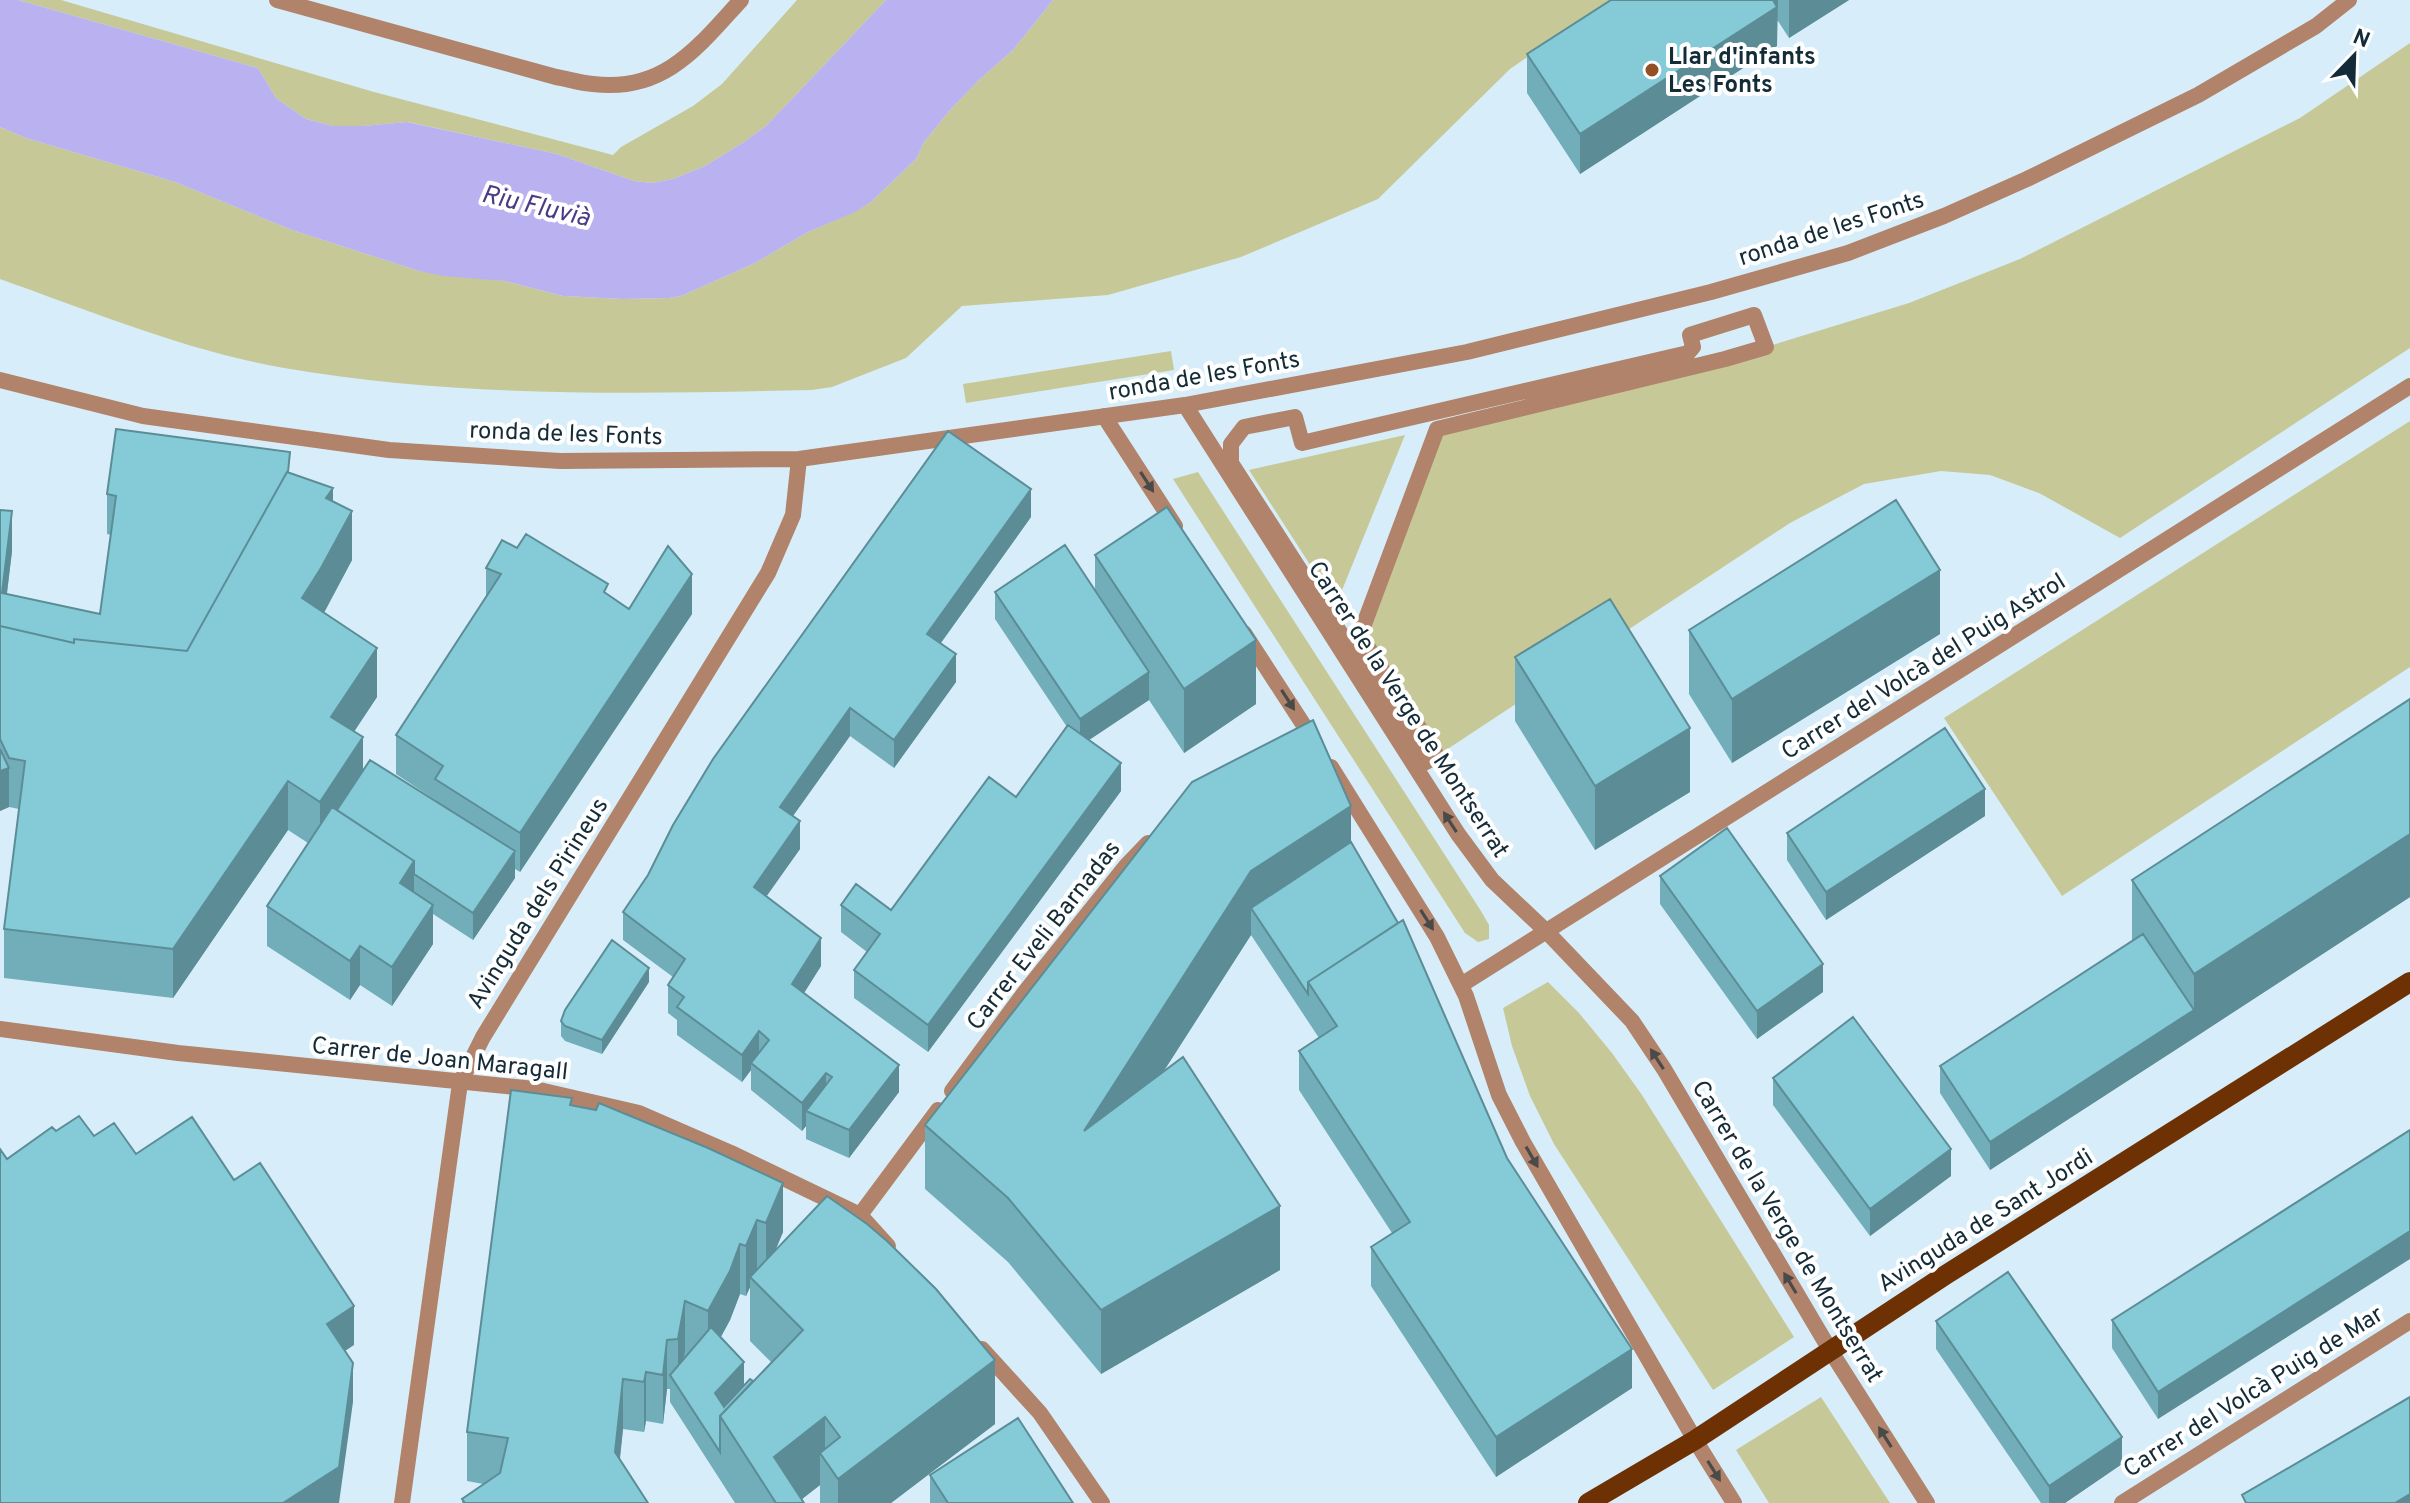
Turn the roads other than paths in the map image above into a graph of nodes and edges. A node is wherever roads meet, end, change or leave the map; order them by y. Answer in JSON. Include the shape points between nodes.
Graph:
{"nodes":[{"id":1,"x":277,"y":0,"type":"edge"},
{"id":2,"x":741,"y":0,"type":"edge"},
{"id":3,"x":2349,"y":0,"type":"edge"},
{"id":4,"x":0,"y":380,"type":"edge"},
{"id":5,"x":2410,"y":386,"type":"edge"},
{"id":6,"x":1185,"y":405,"type":"junction"},
{"id":7,"x":1104,"y":416,"type":"junction"},
{"id":8,"x":799,"y":459,"type":"junction"},
{"id":9,"x":1188,"y":546,"type":"edge"},
{"id":10,"x":1238,"y":624,"type":"edge"},
{"id":11,"x":1437,"y":756,"type":"joint"},
{"id":12,"x":1157,"y":836,"type":"edge"},
{"id":13,"x":1547,"y":932,"type":"junction"},
{"id":14,"x":2410,"y":982,"type":"edge"},
{"id":15,"x":1461,"y":985,"type":"junction"},
{"id":16,"x":0,"y":1029,"type":"edge"},
{"id":17,"x":460,"y":1083,"type":"junction"},
{"id":18,"x":860,"y":1215,"type":"junction"},
{"id":19,"x":903,"y":1261,"type":"edge"},
{"id":20,"x":2410,"y":1321,"type":"edge"},
{"id":21,"x":966,"y":1332,"type":"edge"},
{"id":22,"x":1830,"y":1350,"type":"junction"},
{"id":23,"x":1695,"y":1440,"type":"junction"},
{"id":24,"x":402,"y":1503,"type":"edge"},
{"id":25,"x":1102,"y":1503,"type":"edge"},
{"id":26,"x":1588,"y":1503,"type":"edge"},
{"id":27,"x":1734,"y":1503,"type":"edge"},
{"id":28,"x":1927,"y":1503,"type":"edge"},
{"id":29,"x":2122,"y":1503,"type":"edge"}],
"edges":[{"from":1,"to":2,"type":"street","via":[[594,84],[621,84],[663,73],[696,50]]},
{"from":3,"to":6,"type":"street","name":"ronda de les Fonts","via":[[2316,26],[2198,95],[2027,179],[1848,253],[1467,352]]},
{"from":4,"to":8,"type":"street","name":"ronda de les Fonts","via":[[143,416],[389,450],[560,461]]},
{"from":5,"to":13,"type":"street","name":"Carrer del Volcà del Puig Astrol"},
{"from":6,"to":7,"type":"street","name":"ronda de les Fonts"},
{"from":13,"to":6,"type":"street","name":"Carrer de la Verge de Montserrat","one_way":true,"via":[[1492,880],[1458,834]]},
{"from":7,"to":8,"type":"street","name":"ronda de les Fonts"},
{"from":7,"to":9,"type":"street","one_way":true},
{"from":8,"to":17,"type":"street","name":"Avinguda dels Pirineus","via":[[793,515],[768,573],[483,1037]]},
{"from":10,"to":15,"type":"street","one_way":true,"via":[[1308,744],[1437,937]]},
{"from":11,"to":11,"type":"street","via":[[1424,763],[1231,463],[1231,444],[1244,427],[1254,425],[1295,417],[1302,443],[1688,353],[1693,347],[1690,335],[1754,315],[1766,347],[1437,429],[1360,635]]},
{"from":12,"to":18,"type":"street","name":"Carrer Eveli Barnadas","via":[[1126,866],[1025,992]]},
{"from":13,"to":15,"type":"street","name":"Carrer del Volcà del Puig Astrol"},
{"from":22,"to":13,"type":"street","name":"Carrer de la Verge de Montserrat","one_way":true,"via":[[1632,1021]]},
{"from":14,"to":22,"type":"main road","name":"Avinguda de Sant Jordi"},
{"from":15,"to":23,"type":"street","one_way":true,"via":[[1499,1095],[1523,1142]]},
{"from":16,"to":17,"type":"street","name":"Carrer de Joan Maragall"},
{"from":17,"to":18,"type":"street","name":"Carrer de Joan Maragall","via":[[535,1089],[639,1113]]},
{"from":17,"to":24,"type":"street","name":"Avinguda dels Pirineus"},
{"from":18,"to":19,"type":"street","name":"Carrer de Joan Maragall"},
{"from":20,"to":29,"type":"street","name":"Carrer del Volcà Puig de Mar"},
{"from":21,"to":25,"type":"street","via":[[1040,1413]]},
{"from":22,"to":23,"type":"main road","name":"Avinguda de Sant Jordi"},
{"from":28,"to":22,"type":"street","name":"Carrer de la Verge de Montserrat","one_way":true},
{"from":23,"to":26,"type":"main road","name":"Avinguda de Sant Jordi"},
{"from":23,"to":27,"type":"street","one_way":true}]}
